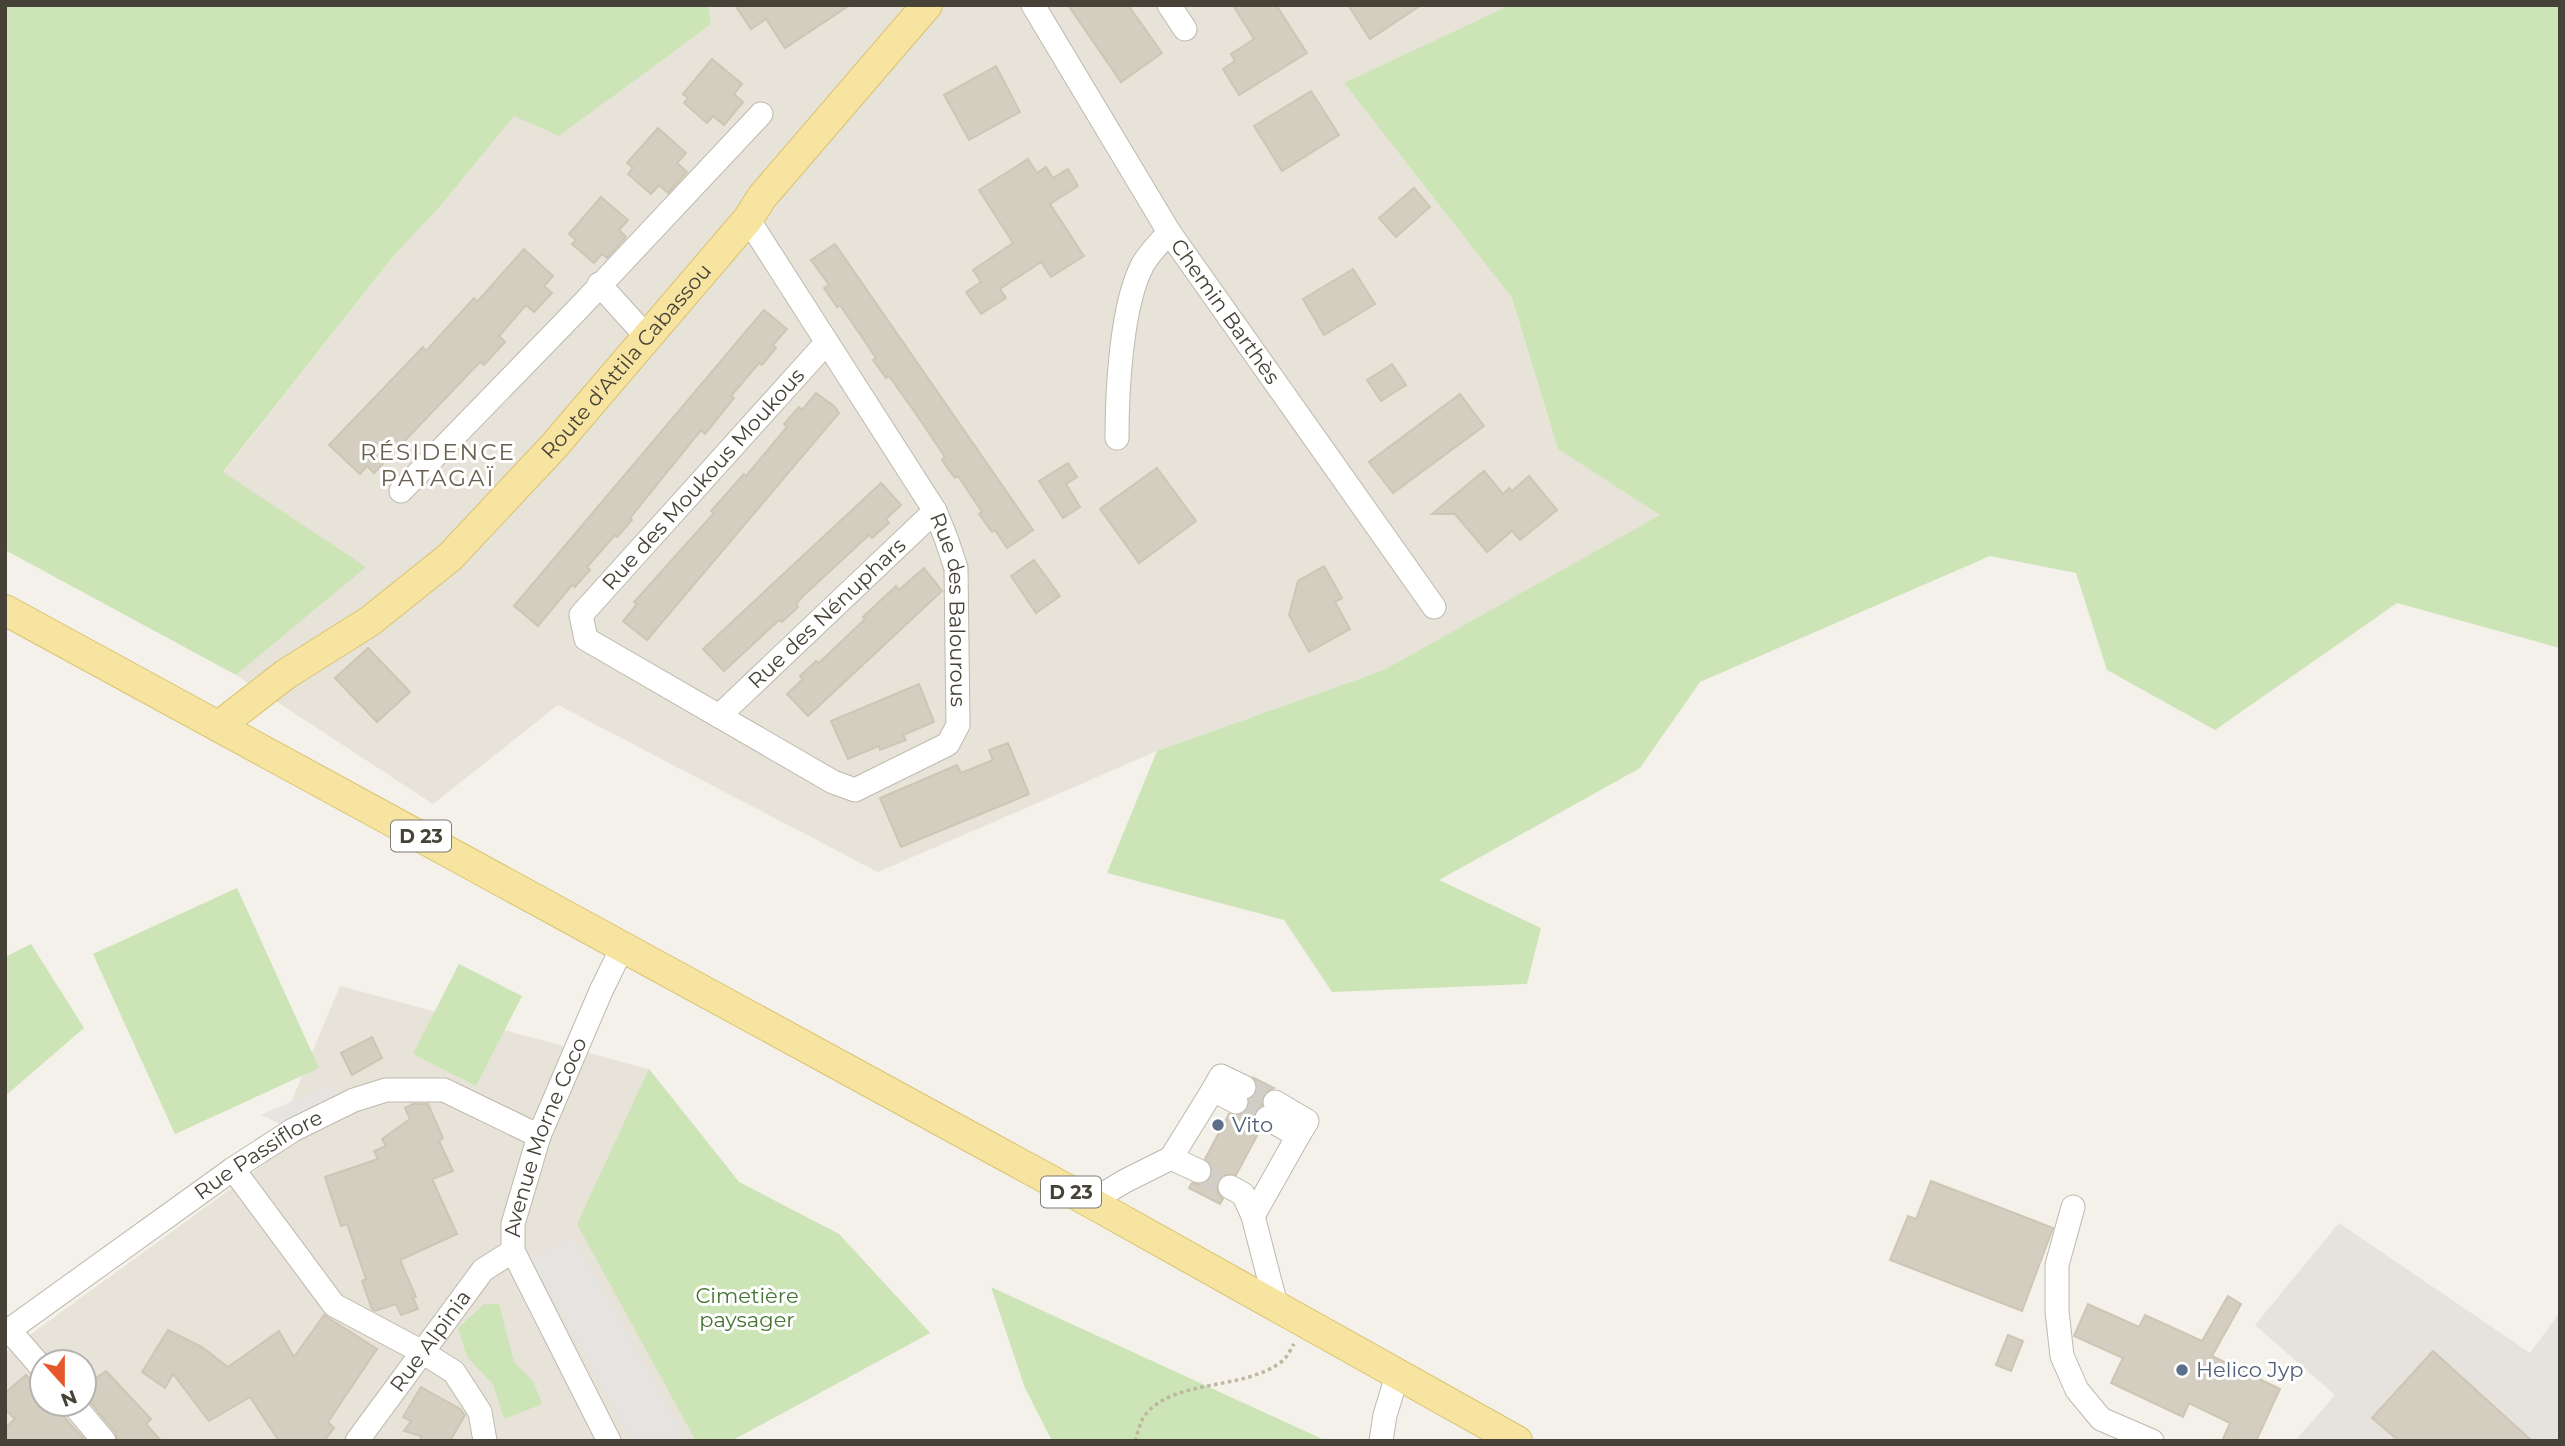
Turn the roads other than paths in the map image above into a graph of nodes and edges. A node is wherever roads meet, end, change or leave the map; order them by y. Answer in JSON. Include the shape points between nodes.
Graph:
{"nodes":[{"id":1,"x":927,"y":5,"type":"edge"},
{"id":2,"x":1033,"y":5,"type":"edge"},
{"id":3,"x":1169,"y":5,"type":"edge"},
{"id":4,"x":1185,"y":29,"type":"dead end"},
{"id":5,"x":761,"y":114,"type":"dead end"},
{"id":6,"x":748,"y":219,"type":"junction"},
{"id":7,"x":1169,"y":232,"type":"junction"},
{"id":8,"x":599,"y":284,"type":"junction"},
{"id":9,"x":647,"y":337,"type":"junction"},
{"id":10,"x":827,"y":342,"type":"junction"},
{"id":11,"x":1117,"y":438,"type":"dead end"},
{"id":12,"x":401,"y":491,"type":"dead end"},
{"id":13,"x":935,"y":511,"type":"junction"},
{"id":14,"x":1434,"y":607,"type":"dead end"},
{"id":15,"x":5,"y":610,"type":"edge"},
{"id":16,"x":581,"y":615,"type":"joint"},
{"id":17,"x":719,"y":716,"type":"junction"},
{"id":18,"x":219,"y":726,"type":"junction"},
{"id":19,"x":623,"y":946,"type":"junction"},
{"id":20,"x":1240,"y":1095,"type":"tunnel mouth"},
{"id":21,"x":1271,"y":1110,"type":"tunnel mouth"},
{"id":22,"x":539,"y":1136,"type":"junction"},
{"id":23,"x":1171,"y":1158,"type":"junction"},
{"id":24,"x":233,"y":1169,"type":"junction"},
{"id":25,"x":1199,"y":1171,"type":"tunnel mouth"},
{"id":26,"x":1230,"y":1187,"type":"tunnel mouth"},
{"id":27,"x":1090,"y":1202,"type":"junction"},
{"id":28,"x":2073,"y":1207,"type":"dead end"},
{"id":29,"x":1254,"y":1216,"type":"junction"},
{"id":30,"x":513,"y":1251,"type":"junction"},
{"id":31,"x":1276,"y":1305,"type":"junction"},
{"id":32,"x":7,"y":1331,"type":"edge"},
{"id":33,"x":28,"y":1353,"type":"edge"},
{"id":34,"x":424,"y":1353,"type":"junction"},
{"id":35,"x":1397,"y":1376,"type":"junction"},
{"id":36,"x":85,"y":1418,"type":"edge"},
{"id":37,"x":104,"y":1441,"type":"edge"},
{"id":38,"x":357,"y":1441,"type":"edge"},
{"id":39,"x":485,"y":1441,"type":"edge"},
{"id":40,"x":609,"y":1441,"type":"edge"},
{"id":41,"x":1381,"y":1441,"type":"edge"},
{"id":42,"x":1517,"y":1441,"type":"edge"},
{"id":43,"x":2152,"y":1441,"type":"edge"}],
"edges":[{"from":1,"to":6,"type":"main road","name":"Route d'Attila Cabassou"},
{"from":2,"to":7,"type":"street","name":"Chemin Barthès"},
{"from":3,"to":4,"type":"street"},
{"from":5,"to":8,"type":"street"},
{"from":6,"to":9,"type":"main road","name":"Route d'Attila Cabassou"},
{"from":6,"to":10,"type":"street","name":"Rue des Balourous"},
{"from":7,"to":11,"type":"street","via":[[1142,266],[1127,314]]},
{"from":7,"to":14,"type":"street","name":"Chemin Barthès"},
{"from":8,"to":9,"type":"street"},
{"from":8,"to":12,"type":"street"},
{"from":9,"to":18,"type":"main road","name":"Route d'Attila Cabassou","via":[[450,557],[370,621],[286,674]]},
{"from":10,"to":13,"type":"street","name":"Rue des Balourous"},
{"from":10,"to":16,"type":"street","name":"Rue des Moukous Moukous"},
{"from":13,"to":17,"type":"street","name":"Rue des Nénuphars"},
{"from":13,"to":17,"type":"street","name":"Rue des Balourous","via":[[957,568],[958,725],[948,744],[855,790],[832,782]]},
{"from":15,"to":18,"type":"main road","number":"D 23"},
{"from":16,"to":17,"type":"street","name":"Rue des Balourous","via":[[586,639]]},
{"from":18,"to":19,"type":"main road","number":"D 23"},
{"from":19,"to":22,"type":"street","name":"Avenue Morne Coco"},
{"from":19,"to":27,"type":"main road","number":"D 23"},
{"from":20,"to":23,"type":"street","via":[[1213,1090]]},
{"from":21,"to":29,"type":"street","via":[[1298,1136]]},
{"from":22,"to":24,"type":"street","name":"Rue Passiflore","via":[[444,1090],[386,1090],[293,1130]]},
{"from":22,"to":30,"type":"street","name":"Avenue Morne Coco","via":[[513,1224]]},
{"from":23,"to":25,"type":"street"},
{"from":23,"to":27,"type":"street"},
{"from":24,"to":32,"type":"street","name":"Rue Passiflore"},
{"from":24,"to":34,"type":"street","via":[[334,1305]]},
{"from":26,"to":29,"type":"street","via":[[1243,1194]]},
{"from":27,"to":31,"type":"main road","number":"D 23"},
{"from":28,"to":43,"type":"street","via":[[2057,1265],[2062,1356],[2077,1390],[2101,1419]]},
{"from":29,"to":31,"type":"street"},
{"from":30,"to":34,"type":"street","name":"Rue Alpinia","via":[[483,1270]]},
{"from":30,"to":40,"type":"street","name":"Avenue Morne Coco"},
{"from":31,"to":35,"type":"main road","number":"D 23"},
{"from":32,"to":33,"type":"street"},
{"from":34,"to":38,"type":"street","name":"Rue Alpinia"},
{"from":34,"to":39,"type":"street","via":[[454,1372],[480,1412]]},
{"from":35,"to":41,"type":"street"},
{"from":35,"to":42,"type":"main road","number":"D 23"},
{"from":36,"to":37,"type":"street"}]}
